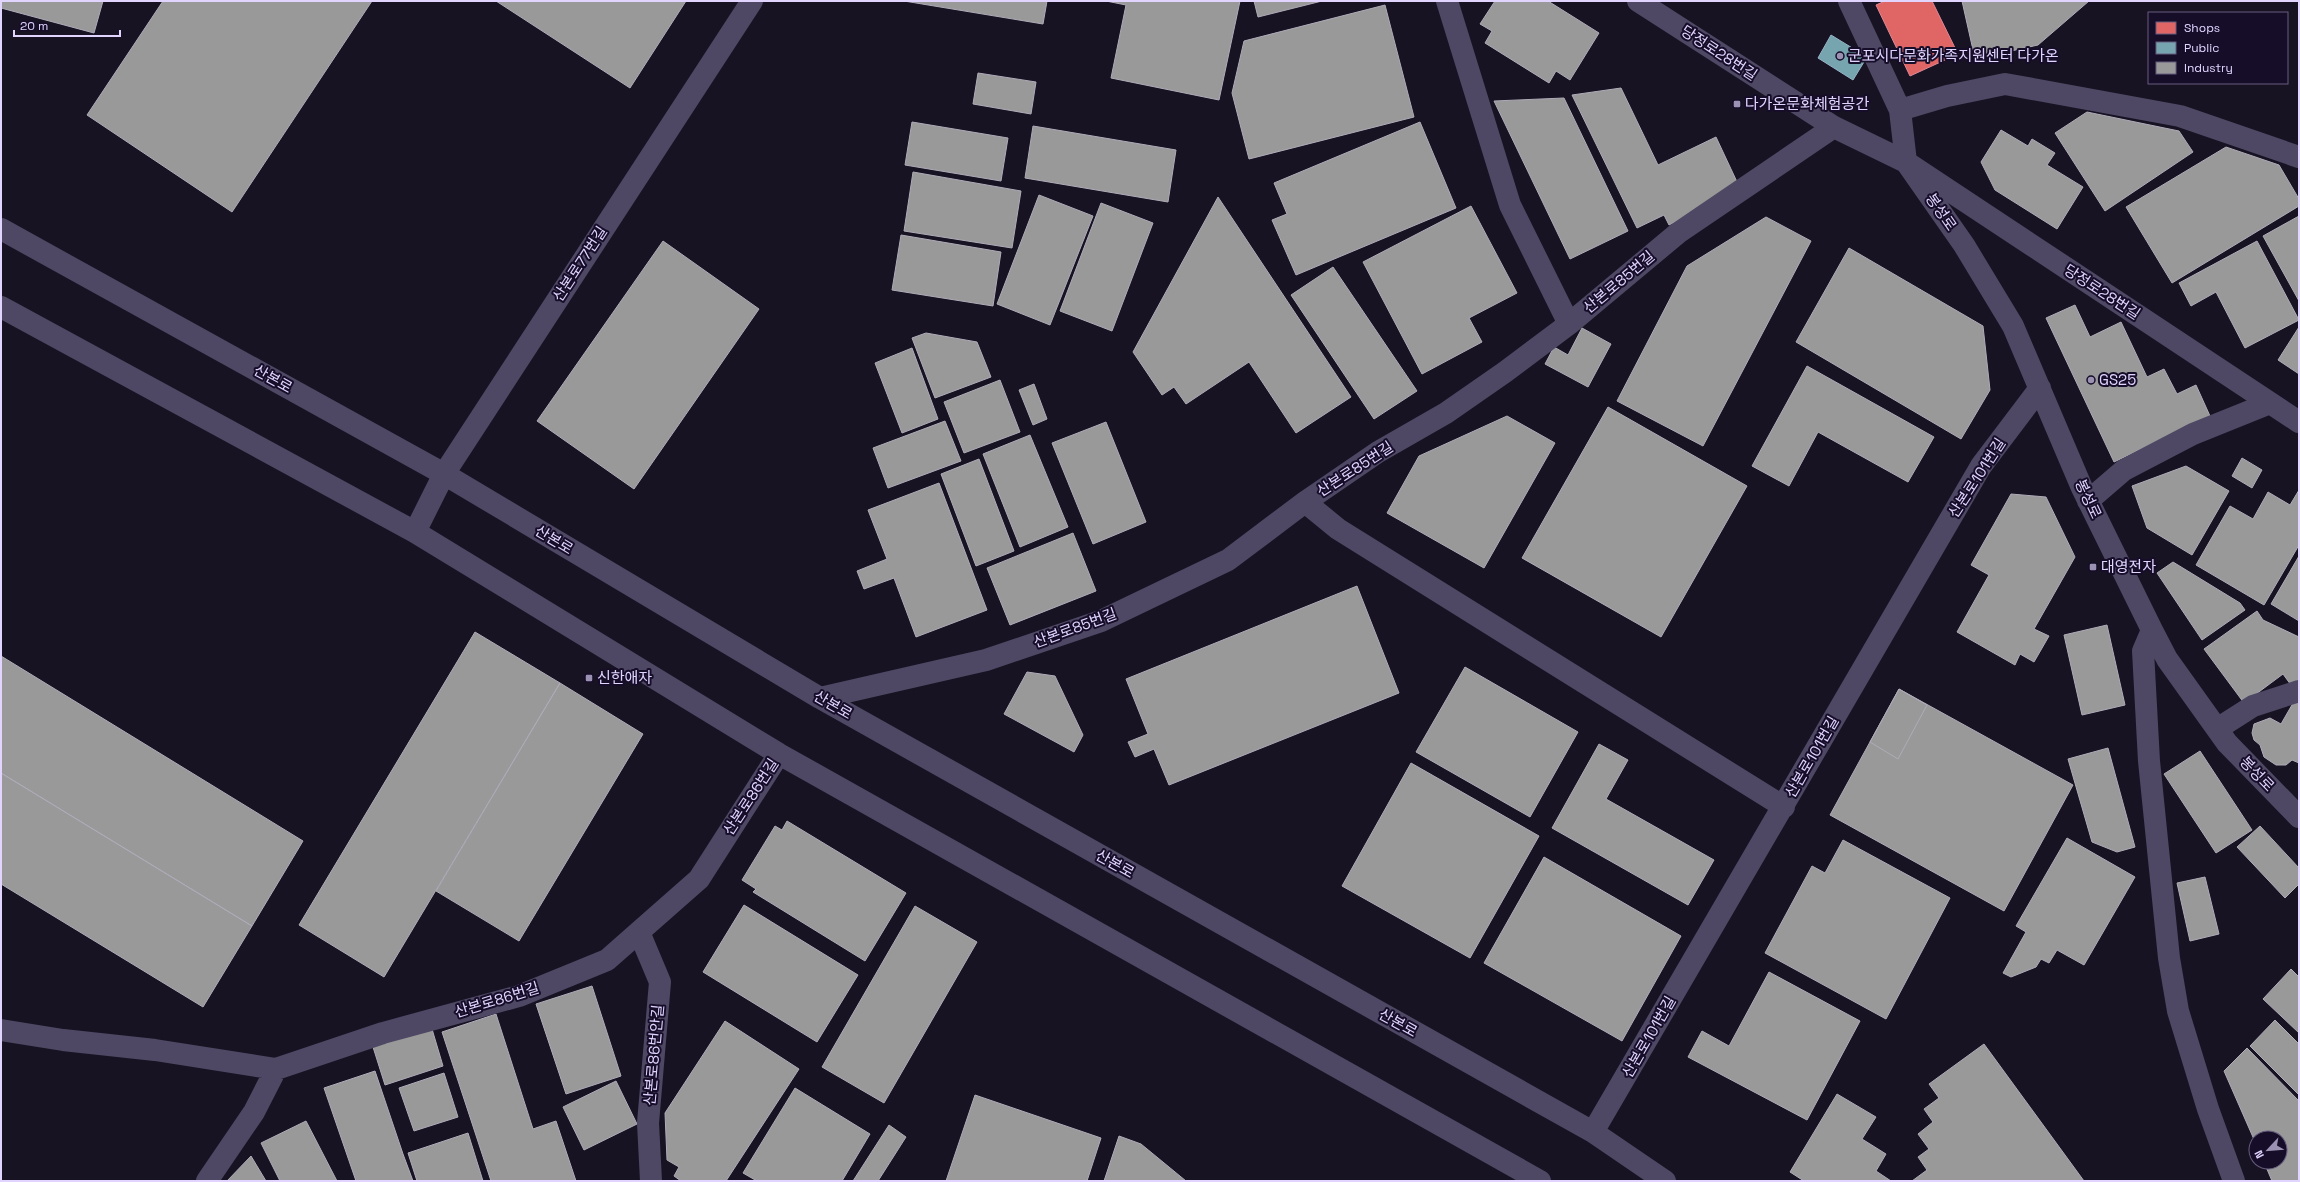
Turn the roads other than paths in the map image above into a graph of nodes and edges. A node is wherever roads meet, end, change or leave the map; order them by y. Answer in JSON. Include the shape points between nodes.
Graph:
{"nodes":[{"id":1,"x":752,"y":1,"type":"edge"},
{"id":2,"x":1447,"y":1,"type":"edge"},
{"id":3,"x":1638,"y":1,"type":"edge"},
{"id":4,"x":1849,"y":1,"type":"edge"},
{"id":5,"x":1900,"y":110,"type":"junction"},
{"id":6,"x":1834,"y":127,"type":"junction"},
{"id":7,"x":2299,"y":157,"type":"edge"},
{"id":8,"x":1906,"y":162,"type":"junction"},
{"id":9,"x":1,"y":229,"type":"edge"},
{"id":10,"x":1,"y":307,"type":"edge"},
{"id":11,"x":1569,"y":324,"type":"junction"},
{"id":12,"x":2040,"y":388,"type":"junction"},
{"id":13,"x":2270,"y":403,"type":"junction"},
{"id":14,"x":2299,"y":422,"type":"edge"},
{"id":15,"x":444,"y":474,"type":"junction"},
{"id":16,"x":2088,"y":500,"type":"junction"},
{"id":17,"x":1305,"y":502,"type":"junction"},
{"id":18,"x":415,"y":532,"type":"junction"},
{"id":19,"x":2152,"y":630,"type":"junction"},
{"id":20,"x":2299,"y":691,"type":"edge"},
{"id":21,"x":820,"y":698,"type":"junction"},
{"id":22,"x":2217,"y":729,"type":"junction"},
{"id":23,"x":779,"y":754,"type":"junction"},
{"id":24,"x":1784,"y":807,"type":"junction"},
{"id":25,"x":2299,"y":818,"type":"edge"},
{"id":26,"x":639,"y":932,"type":"junction"},
{"id":27,"x":1,"y":1030,"type":"edge"},
{"id":28,"x":276,"y":1069,"type":"junction"},
{"id":29,"x":1593,"y":1132,"type":"junction"},
{"id":30,"x":207,"y":1181,"type":"edge"},
{"id":31,"x":651,"y":1181,"type":"edge"},
{"id":32,"x":1540,"y":1181,"type":"edge"},
{"id":33,"x":1664,"y":1181,"type":"edge"},
{"id":34,"x":2234,"y":1181,"type":"edge"}],
"edges":[{"from":1,"to":15,"type":"street","name":"산본로77번길"},
{"from":2,"to":11,"type":"street","via":[[1510,205]]},
{"from":3,"to":6,"type":"street","name":"당정로28번길"},
{"from":4,"to":5,"type":"street"},
{"from":5,"to":7,"type":"street","via":[[1947,96],[2004,84],[2180,116]]},
{"from":5,"to":8,"type":"street"},
{"from":6,"to":8,"type":"street","name":"당정로28번길"},
{"from":6,"to":11,"type":"street","name":"산본로85번길","via":[[1678,233]]},
{"from":8,"to":12,"type":"street","name":"봉성로","via":[[1964,245],[2013,326]]},
{"from":8,"to":13,"type":"street","name":"당정로28번길"},
{"from":9,"to":15,"type":"street","name":"산본로"},
{"from":10,"to":18,"type":"street"},
{"from":11,"to":17,"type":"street","name":"산본로85번길","via":[[1446,413],[1378,452]]},
{"from":12,"to":16,"type":"street","name":"봉성로"},
{"from":12,"to":24,"type":"street","name":"산본로101번길","via":[[1981,466]]},
{"from":13,"to":14,"type":"street","name":"당정로28번길"},
{"from":13,"to":16,"type":"street","via":[[2193,434],[2124,470]]},
{"from":15,"to":18,"type":"street","name":"산본로77번길"},
{"from":15,"to":21,"type":"street","name":"산본로"},
{"from":16,"to":19,"type":"street","name":"봉성로"},
{"from":17,"to":21,"type":"street","name":"산본로85번길","via":[[1228,560],[1102,621],[986,660]]},
{"from":17,"to":24,"type":"street","via":[[1338,529]]},
{"from":18,"to":23,"type":"street"},
{"from":19,"to":22,"type":"street","name":"봉성로"},
{"from":19,"to":34,"type":"street","via":[[2144,651],[2149,760],[2169,958],[2178,1012],[2208,1109]]},
{"from":20,"to":22,"type":"street","via":[[2253,706]]},
{"from":21,"to":29,"type":"street","name":"산본로"},
{"from":22,"to":25,"type":"street","name":"봉성로"},
{"from":23,"to":26,"type":"street","name":"산본로86번길","via":[[699,879]]},
{"from":23,"to":32,"type":"street"},
{"from":24,"to":29,"type":"street","name":"산본로101번길"},
{"from":26,"to":28,"type":"street","name":"산본로86번길","via":[[607,960],[519,996],[383,1033]]},
{"from":26,"to":31,"type":"street","name":"산본로86번안길","via":[[660,982],[648,1123]]},
{"from":27,"to":28,"type":"street"},
{"from":28,"to":30,"type":"street","via":[[254,1112]]},
{"from":29,"to":33,"type":"street","name":"산본로"}]}
